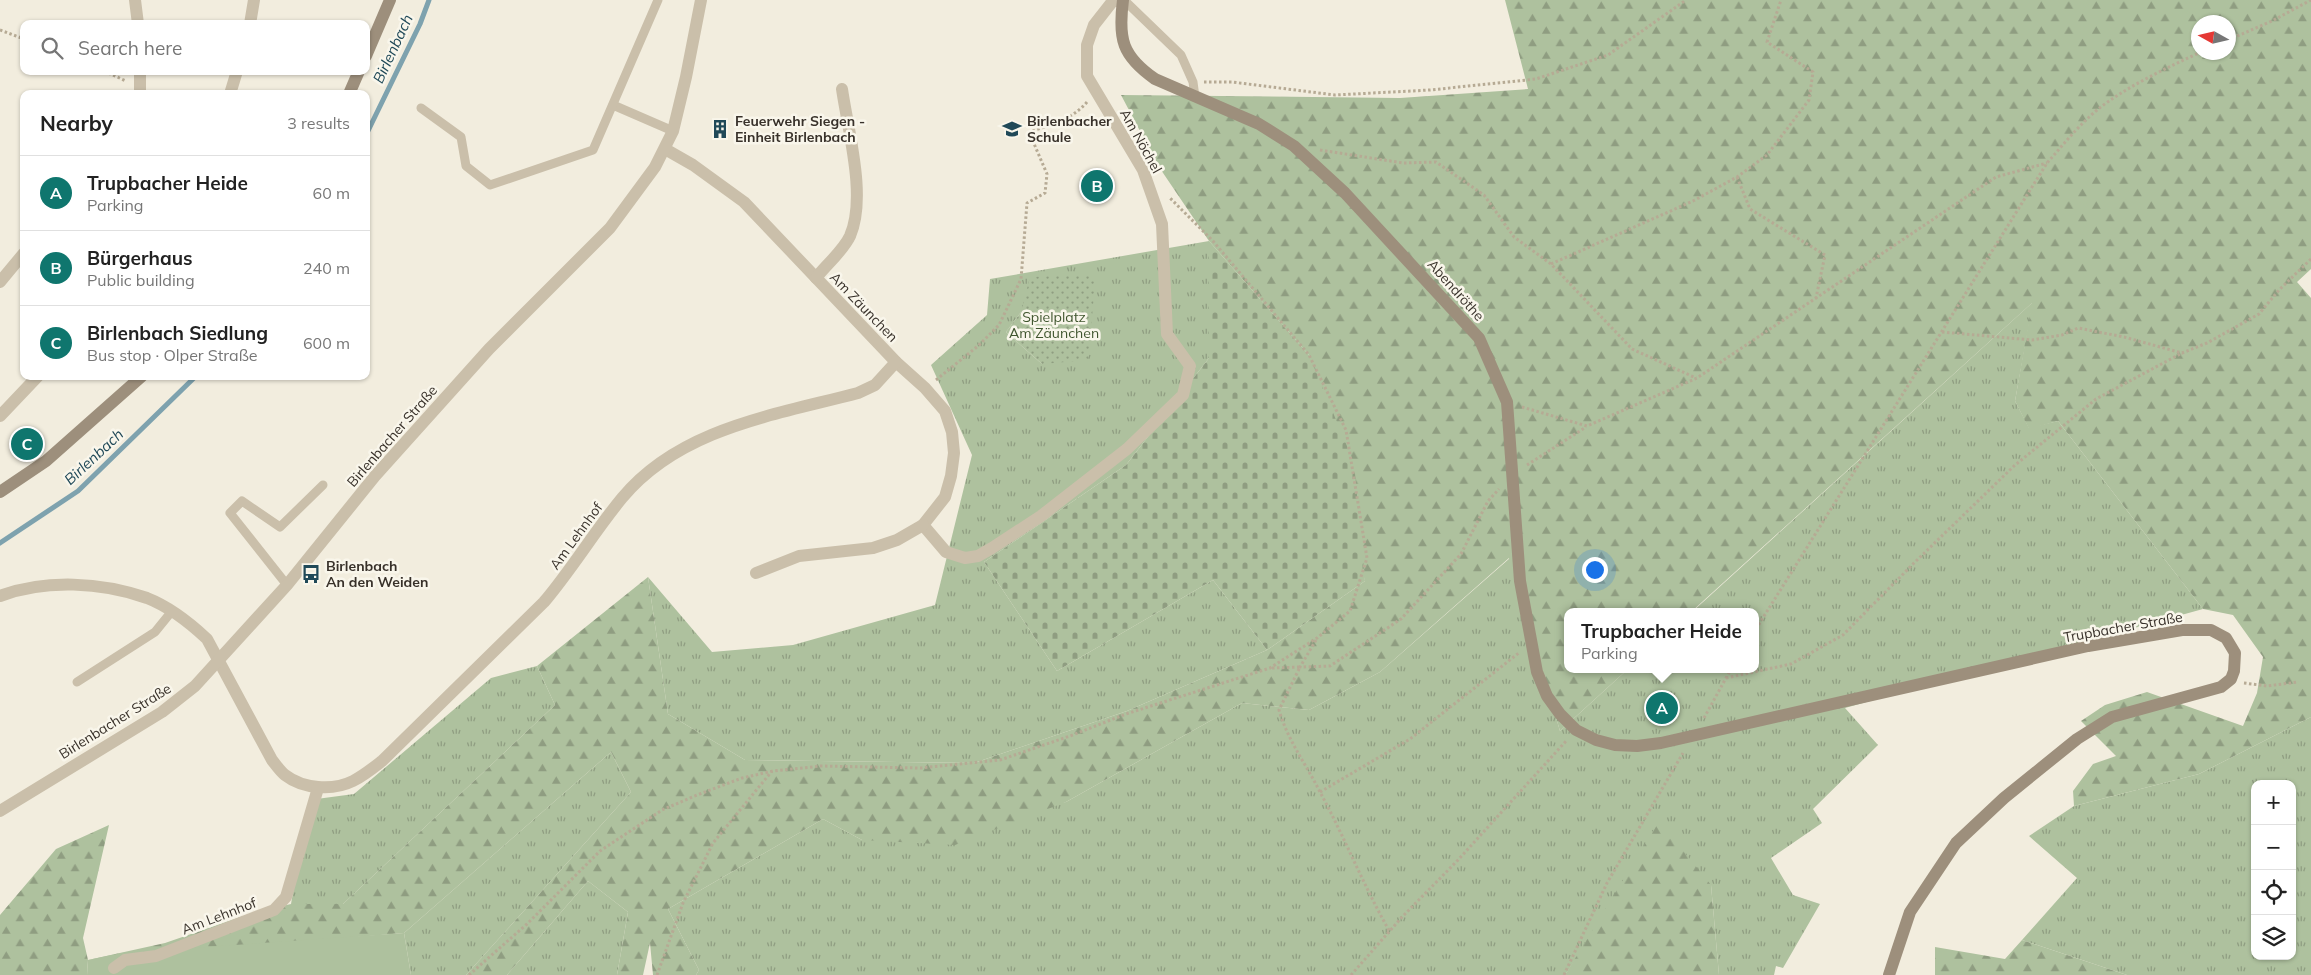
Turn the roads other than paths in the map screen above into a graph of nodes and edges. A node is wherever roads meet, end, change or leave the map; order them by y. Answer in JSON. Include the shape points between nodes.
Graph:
{"nodes":[{"id":1,"x":136,"y":0,"type":"edge"},
{"id":2,"x":254,"y":0,"type":"edge"},
{"id":3,"x":390,"y":0,"type":"edge"},
{"id":4,"x":658,"y":0,"type":"edge"},
{"id":5,"x":701,"y":0,"type":"edge"},
{"id":6,"x":1123,"y":0,"type":"edge"},
{"id":7,"x":138,"y":20,"type":"edge"},
{"id":8,"x":251,"y":20,"type":"edge"},
{"id":9,"x":370,"y":47,"type":"edge"},
{"id":10,"x":140,"y":75,"type":"edge"},
{"id":11,"x":236,"y":75,"type":"edge"},
{"id":12,"x":357,"y":75,"type":"edge"},
{"id":13,"x":842,"y":89,"type":"dead end"},
{"id":14,"x":140,"y":90,"type":"edge"},
{"id":15,"x":231,"y":90,"type":"edge"},
{"id":16,"x":351,"y":90,"type":"edge"},
{"id":17,"x":1195,"y":97,"type":"junction"},
{"id":18,"x":613,"y":105,"type":"junction"},
{"id":19,"x":421,"y":108,"type":"dead end"},
{"id":20,"x":673,"y":132,"type":"junction"},
{"id":21,"x":665,"y":149,"type":"junction"},
{"id":22,"x":20,"y":258,"type":"edge"},
{"id":23,"x":816,"y":278,"type":"junction"},
{"id":24,"x":0,"y":282,"type":"edge"},
{"id":25,"x":896,"y":362,"type":"junction"},
{"id":26,"x":34,"y":380,"type":"edge"},
{"id":27,"x":137,"y":380,"type":"edge"},
{"id":28,"x":0,"y":416,"type":"edge"},
{"id":29,"x":323,"y":485,"type":"dead end"},
{"id":30,"x":0,"y":492,"type":"edge"},
{"id":31,"x":923,"y":525,"type":"junction"},
{"id":32,"x":756,"y":574,"type":"dead end"},
{"id":33,"x":287,"y":585,"type":"junction"},
{"id":34,"x":0,"y":596,"type":"edge"},
{"id":35,"x":172,"y":611,"type":"junction"},
{"id":36,"x":219,"y":661,"type":"junction"},
{"id":37,"x":77,"y":682,"type":"dead end"},
{"id":38,"x":1576,"y":730,"type":"joint"},
{"id":39,"x":318,"y":788,"type":"junction"},
{"id":40,"x":0,"y":811,"type":"edge"},
{"id":41,"x":112,"y":972,"type":"edge"},
{"id":42,"x":1889,"y":975,"type":"edge"}],
"edges":[{"from":1,"to":7,"type":"street"},
{"from":2,"to":8,"type":"street"},
{"from":3,"to":9,"type":"street"},
{"from":4,"to":18,"type":"lane"},
{"from":5,"to":20,"type":"street","name":"Birlenbacher Straße"},
{"from":6,"to":17,"type":"lane","via":[[1181,55],[1193,82]]},
{"from":6,"to":17,"type":"street","name":"Abendröthe","via":[[1120,23],[1128,55],[1155,79]]},
{"from":6,"to":31,"type":"street","name":"Am Nöchel","via":[[1112,2],[1094,25],[1087,44],[1087,76],[1143,170],[1162,224],[1167,334],[1190,366],[1183,395],[1103,470],[1041,516],[978,556],[965,558],[946,552]]},
{"from":10,"to":14,"type":"street"},
{"from":11,"to":15,"type":"street"},
{"from":12,"to":16,"type":"street"},
{"from":13,"to":23,"type":"street","via":[[857,187],[857,213],[849,238]]},
{"from":17,"to":38,"type":"street","name":"Abendröthe","via":[[1259,124],[1294,146],[1351,200],[1480,338],[1507,402],[1519,572],[1530,644],[1547,696]]},
{"from":18,"to":19,"type":"lane","via":[[593,150],[490,185],[466,166],[461,137]]},
{"from":18,"to":20,"type":"lane"},
{"from":20,"to":21,"type":"street","name":"Birlenbacher Straße"},
{"from":21,"to":23,"type":"street","name":"Am Zäunchen","via":[[744,202]]},
{"from":21,"to":33,"type":"street","name":"Birlenbacher Straße","via":[[610,228],[489,349],[376,476]]},
{"from":22,"to":24,"type":"street"},
{"from":23,"to":25,"type":"street","name":"Am Zäunchen"},
{"from":25,"to":31,"type":"street","name":"Am Zäunchen","via":[[945,411],[952,432],[954,453],[945,497]]},
{"from":25,"to":39,"type":"street","name":"Am Lehnhof","via":[[875,385],[858,393],[723,429],[700,439],[648,473],[623,497],[544,602],[382,761],[353,781]]},
{"from":26,"to":28,"type":"street"},
{"from":27,"to":30,"type":"street","via":[[46,461]]},
{"from":29,"to":33,"type":"lane","via":[[280,527],[242,501],[230,513]]},
{"from":31,"to":32,"type":"street","name":"Am Zäunchen","via":[[897,540],[874,548],[799,556]]},
{"from":33,"to":36,"type":"street","name":"Birlenbacher Straße"},
{"from":34,"to":35,"type":"street","via":[[70,583],[148,598]]},
{"from":35,"to":36,"type":"street","via":[[207,639]]},
{"from":35,"to":37,"type":"lane","via":[[155,632]]},
{"from":36,"to":39,"type":"street","via":[[272,760],[286,775]]},
{"from":36,"to":40,"type":"street","name":"Birlenbacher Straße","via":[[195,686],[162,712]]},
{"from":38,"to":42,"type":"street","name":"Trupbacher Straße","via":[[1614,745],[1637,746],[1693,737],[2088,646],[2182,630],[2211,630],[2226,638],[2235,653],[2234,671],[2231,679],[2221,687],[2112,716],[2077,739],[2004,798],[1956,843],[1910,912]]},
{"from":39,"to":41,"type":"street","name":"Am Lehnhof","via":[[286,897],[274,910],[156,956],[125,960]]}]}
